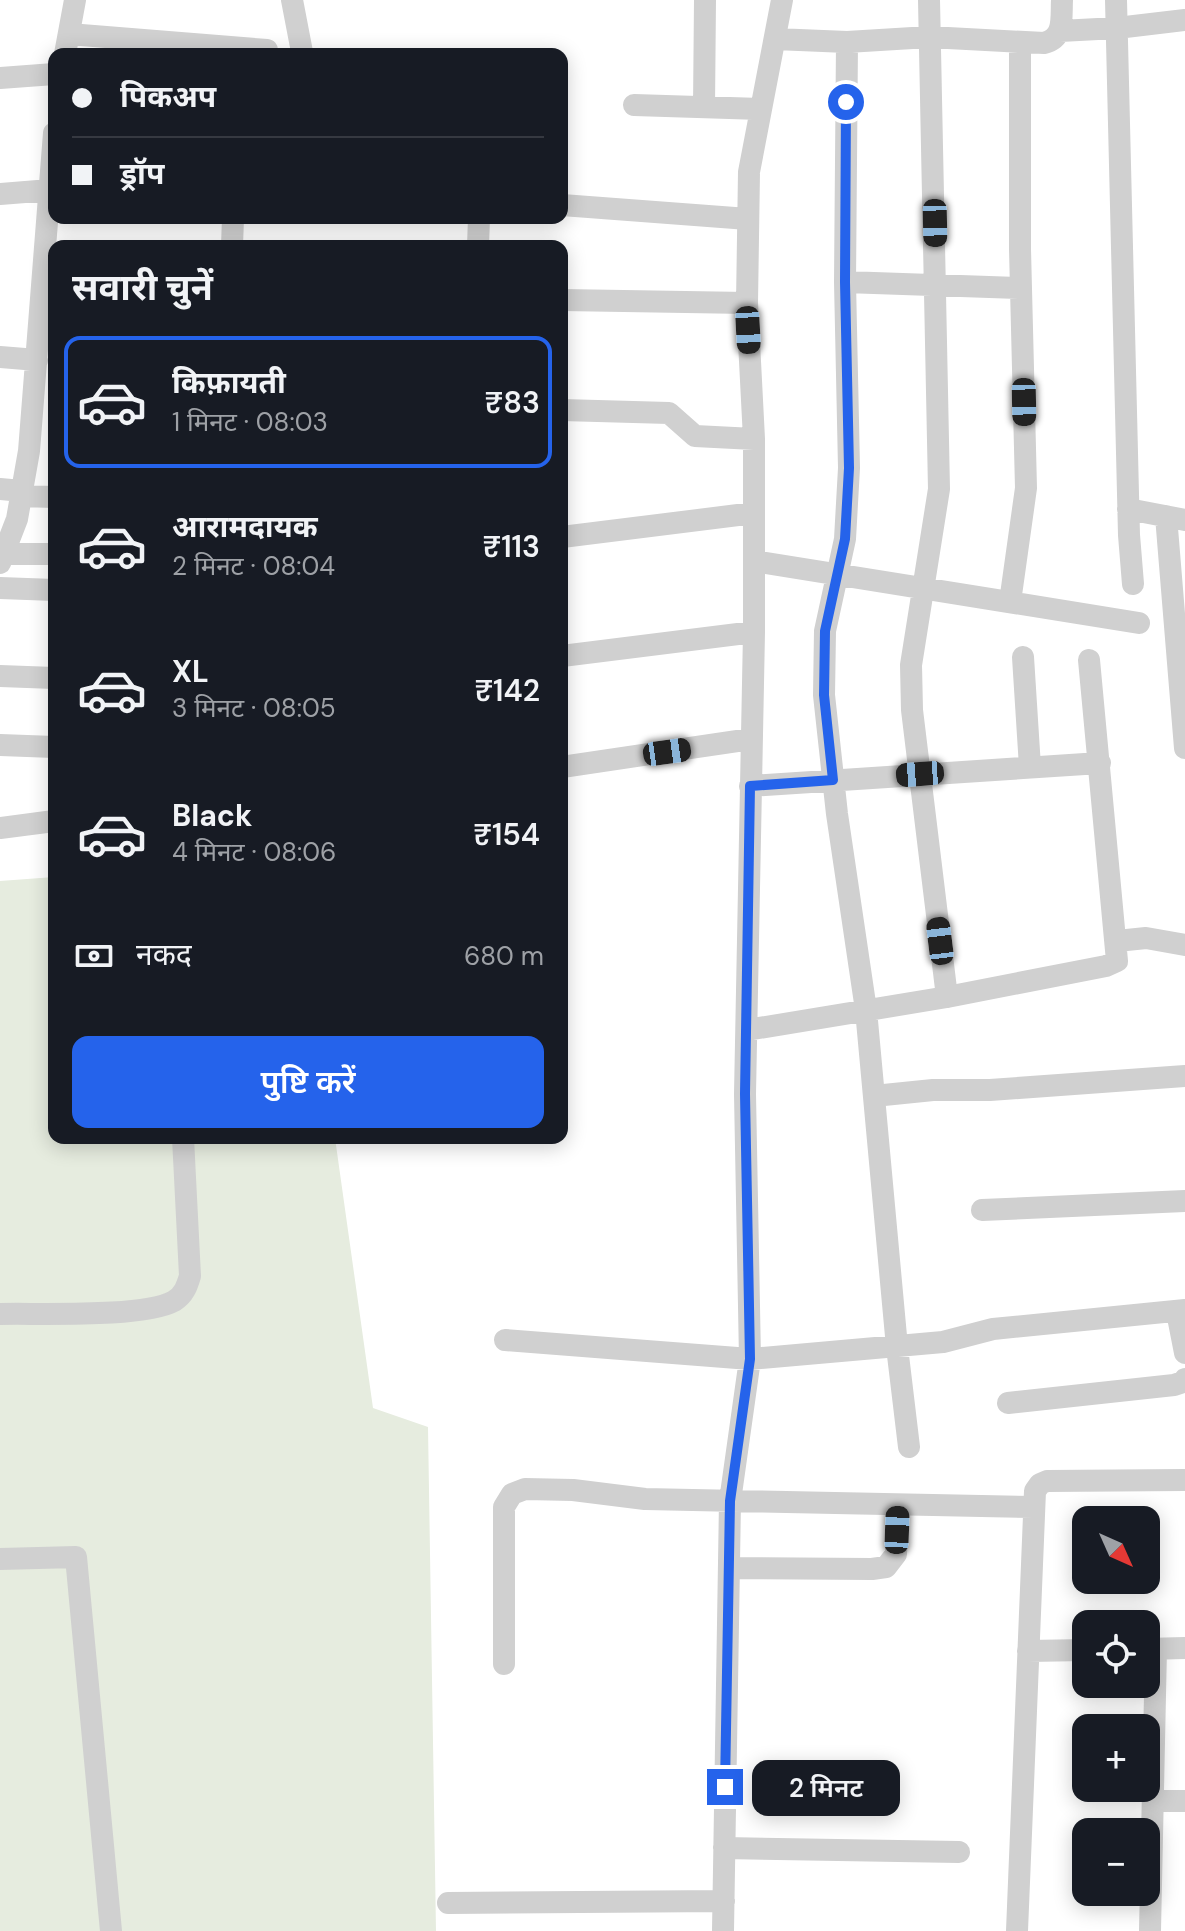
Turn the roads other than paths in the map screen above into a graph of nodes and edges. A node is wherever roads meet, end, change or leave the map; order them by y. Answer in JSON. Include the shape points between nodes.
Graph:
{"nodes":[{"id":1,"x":75,"y":0,"type":"edge"},
{"id":2,"x":292,"y":0,"type":"edge"},
{"id":3,"x":705,"y":0,"type":"edge"},
{"id":4,"x":782,"y":0,"type":"edge"},
{"id":5,"x":929,"y":0,"type":"edge"},
{"id":6,"x":1062,"y":0,"type":"edge"},
{"id":7,"x":1116,"y":0,"type":"edge"},
{"id":8,"x":1185,"y":20,"type":"edge"},
{"id":9,"x":1117,"y":28,"type":"junction"},
{"id":10,"x":1060,"y":31,"type":"junction"},
{"id":11,"x":929,"y":37,"type":"junction"},
{"id":12,"x":775,"y":39,"type":"junction"},
{"id":13,"x":847,"y":42,"type":"junction"},
{"id":14,"x":1020,"y":43,"type":"junction"},
{"id":15,"x":67,"y":44,"type":"edge"},
{"id":16,"x":200,"y":48,"type":"edge"},
{"id":17,"x":301,"y":48,"type":"edge"},
{"id":18,"x":48,"y":74,"type":"edge"},
{"id":19,"x":0,"y":78,"type":"edge"},
{"id":20,"x":634,"y":105,"type":"dead end"},
{"id":21,"x":704,"y":107,"type":"junction"},
{"id":22,"x":761,"y":109,"type":"junction"},
{"id":23,"x":0,"y":194,"type":"edge"},
{"id":24,"x":48,"y":195,"type":"edge"},
{"id":25,"x":568,"y":205,"type":"edge"},
{"id":26,"x":748,"y":219,"type":"junction"},
{"id":27,"x":48,"y":282,"type":"edge"},
{"id":28,"x":845,"y":282,"type":"junction"},
{"id":29,"x":936,"y":285,"type":"junction"},
{"id":30,"x":1021,"y":288,"type":"junction"},
{"id":31,"x":568,"y":300,"type":"edge"},
{"id":32,"x":747,"y":303,"type":"junction"},
{"id":33,"x":0,"y":357,"type":"edge"},
{"id":34,"x":37,"y":360,"type":"junction"},
{"id":35,"x":44,"y":394,"type":"edge"},
{"id":36,"x":568,"y":410,"type":"edge"},
{"id":37,"x":754,"y":439,"type":"junction"},
{"id":38,"x":14,"y":492,"type":"edge"},
{"id":39,"x":48,"y":496,"type":"edge"},
{"id":40,"x":1128,"y":509,"type":"junction"},
{"id":41,"x":754,"y":513,"type":"junction"},
{"id":42,"x":1176,"y":518,"type":"edge"},
{"id":43,"x":568,"y":536,"type":"edge"},
{"id":44,"x":48,"y":555,"type":"edge"},
{"id":45,"x":2,"y":559,"type":"edge"},
{"id":46,"x":754,"y":561,"type":"junction"},
{"id":47,"x":839,"y":575,"type":"junction"},
{"id":48,"x":1133,"y":584,"type":"dead end"},
{"id":49,"x":0,"y":588,"type":"edge"},
{"id":50,"x":923,"y":588,"type":"junction"},
{"id":51,"x":48,"y":590,"type":"edge"},
{"id":52,"x":1010,"y":602,"type":"junction"},
{"id":53,"x":1139,"y":623,"type":"dead end"},
{"id":54,"x":754,"y":632,"type":"junction"},
{"id":55,"x":568,"y":655,"type":"edge"},
{"id":56,"x":1023,"y":657,"type":"dead end"},
{"id":57,"x":1089,"y":660,"type":"dead end"},
{"id":58,"x":0,"y":676,"type":"edge"},
{"id":59,"x":48,"y":678,"type":"edge"},
{"id":60,"x":751,"y":739,"type":"junction"},
{"id":61,"x":0,"y":745,"type":"edge"},
{"id":62,"x":48,"y":747,"type":"edge"},
{"id":63,"x":1185,"y":748,"type":"edge"},
{"id":64,"x":1100,"y":763,"type":"junction"},
{"id":65,"x":568,"y":766,"type":"edge"},
{"id":66,"x":1030,"y":767,"type":"junction"},
{"id":67,"x":920,"y":774,"type":"junction"},
{"id":68,"x":833,"y":780,"type":"junction"},
{"id":69,"x":750,"y":786,"type":"junction"},
{"id":70,"x":48,"y":822,"type":"edge"},
{"id":71,"x":0,"y":828,"type":"edge"},
{"id":72,"x":1117,"y":941,"type":"junction"},
{"id":73,"x":1185,"y":945,"type":"edge"},
{"id":74,"x":947,"y":997,"type":"junction"},
{"id":75,"x":866,"y":1010,"type":"junction"},
{"id":76,"x":747,"y":1030,"type":"junction"},
{"id":77,"x":1185,"y":1076,"type":"edge"},
{"id":78,"x":874,"y":1096,"type":"junction"},
{"id":79,"x":183,"y":1144,"type":"edge"},
{"id":80,"x":1185,"y":1201,"type":"edge"},
{"id":81,"x":982,"y":1210,"type":"dead end"},
{"id":82,"x":1181,"y":1311,"type":"edge"},
{"id":83,"x":0,"y":1314,"type":"edge"},
{"id":84,"x":505,"y":1340,"type":"dead end"},
{"id":85,"x":897,"y":1347,"type":"junction"},
{"id":86,"x":1185,"y":1353,"type":"edge"},
{"id":87,"x":750,"y":1359,"type":"junction"},
{"id":88,"x":1185,"y":1379,"type":"edge"},
{"id":89,"x":1008,"y":1403,"type":"dead end"},
{"id":90,"x":909,"y":1447,"type":"dead end"},
{"id":91,"x":1185,"y":1480,"type":"edge"},
{"id":92,"x":730,"y":1501,"type":"junction"},
{"id":93,"x":898,"y":1506,"type":"junction"},
{"id":94,"x":1034,"y":1507,"type":"junction"},
{"id":95,"x":0,"y":1559,"type":"edge"},
{"id":96,"x":729,"y":1568,"type":"junction"},
{"id":97,"x":1160,"y":1648,"type":"edge"},
{"id":98,"x":1185,"y":1648,"type":"edge"},
{"id":99,"x":1072,"y":1650,"type":"edge"},
{"id":100,"x":1028,"y":1651,"type":"junction"},
{"id":101,"x":504,"y":1664,"type":"dead end"},
{"id":102,"x":1160,"y":1801,"type":"edge"},
{"id":103,"x":1185,"y":1801,"type":"edge"},
{"id":104,"x":1153,"y":1802,"type":"edge"},
{"id":105,"x":724,"y":1848,"type":"junction"},
{"id":106,"x":959,"y":1852,"type":"dead end"},
{"id":107,"x":724,"y":1901,"type":"junction"},
{"id":108,"x":448,"y":1903,"type":"dead end"},
{"id":109,"x":111,"y":1931,"type":"edge"},
{"id":110,"x":723,"y":1931,"type":"edge"},
{"id":111,"x":1017,"y":1931,"type":"edge"},
{"id":112,"x":1150,"y":1931,"type":"edge"}],
"edges":[{"from":1,"to":15,"type":"street"},
{"from":2,"to":17,"type":"street"},
{"from":3,"to":21,"type":"street"},
{"from":4,"to":12,"type":"street"},
{"from":5,"to":11,"type":"street"},
{"from":6,"to":10,"type":"street"},
{"from":7,"to":9,"type":"street"},
{"from":8,"to":9,"type":"street"},
{"from":9,"to":10,"type":"street"},
{"from":9,"to":40,"type":"street"},
{"from":10,"to":14,"type":"street","via":[[1050,42]]},
{"from":11,"to":13,"type":"street"},
{"from":11,"to":14,"type":"street"},
{"from":11,"to":29,"type":"street"},
{"from":12,"to":13,"type":"street"},
{"from":12,"to":22,"type":"street"},
{"from":13,"to":28,"type":"street"},
{"from":14,"to":30,"type":"street"},
{"from":15,"to":16,"type":"street"},
{"from":18,"to":19,"type":"street"},
{"from":20,"to":21,"type":"street"},
{"from":21,"to":22,"type":"street"},
{"from":22,"to":26,"type":"street","via":[[749,172]]},
{"from":23,"to":24,"type":"street"},
{"from":25,"to":26,"type":"street"},
{"from":26,"to":32,"type":"street"},
{"from":27,"to":34,"type":"street"},
{"from":28,"to":29,"type":"street"},
{"from":28,"to":47,"type":"street","via":[[849,468]]},
{"from":29,"to":30,"type":"street"},
{"from":29,"to":50,"type":"street","via":[[939,489]]},
{"from":30,"to":52,"type":"street","via":[[1026,488]]},
{"from":31,"to":32,"type":"street"},
{"from":32,"to":37,"type":"street"},
{"from":33,"to":34,"type":"street"},
{"from":34,"to":35,"type":"street"},
{"from":35,"to":38,"type":"street"},
{"from":36,"to":37,"type":"street","via":[[669,413],[695,436]]},
{"from":37,"to":41,"type":"street"},
{"from":38,"to":39,"type":"street"},
{"from":38,"to":45,"type":"street","via":[[17,519]]},
{"from":40,"to":42,"type":"street"},
{"from":40,"to":48,"type":"street"},
{"from":41,"to":43,"type":"street"},
{"from":41,"to":46,"type":"street"},
{"from":42,"to":63,"type":"street"},
{"from":44,"to":45,"type":"street"},
{"from":46,"to":47,"type":"street"},
{"from":46,"to":54,"type":"street"},
{"from":47,"to":50,"type":"street"},
{"from":47,"to":68,"type":"street","via":[[825,631],[824,695]]},
{"from":49,"to":51,"type":"street"},
{"from":50,"to":52,"type":"street"},
{"from":50,"to":67,"type":"street","via":[[911,665]]},
{"from":52,"to":53,"type":"street"},
{"from":54,"to":55,"type":"street"},
{"from":54,"to":60,"type":"street"},
{"from":56,"to":66,"type":"street"},
{"from":57,"to":64,"type":"street"},
{"from":58,"to":59,"type":"street"},
{"from":60,"to":65,"type":"street"},
{"from":60,"to":69,"type":"street"},
{"from":61,"to":62,"type":"street"},
{"from":64,"to":66,"type":"street"},
{"from":64,"to":72,"type":"street"},
{"from":66,"to":67,"type":"street"},
{"from":67,"to":68,"type":"street"},
{"from":67,"to":74,"type":"street"},
{"from":68,"to":69,"type":"street"},
{"from":68,"to":75,"type":"street"},
{"from":69,"to":76,"type":"street"},
{"from":70,"to":71,"type":"street"},
{"from":72,"to":73,"type":"street","via":[[1146,938]]},
{"from":72,"to":74,"type":"street","via":[[1117,961],[1110,965]]},
{"from":74,"to":75,"type":"street"},
{"from":75,"to":76,"type":"street"},
{"from":75,"to":78,"type":"street"},
{"from":76,"to":87,"type":"street"},
{"from":77,"to":78,"type":"street"},
{"from":78,"to":85,"type":"street"},
{"from":79,"to":83,"type":"street","via":[[190,1276],[185,1291],[172,1302],[135,1311]]},
{"from":80,"to":81,"type":"street"},
{"from":82,"to":85,"type":"street","via":[[993,1329]]},
{"from":82,"to":86,"type":"street"},
{"from":84,"to":87,"type":"street"},
{"from":85,"to":87,"type":"street"},
{"from":85,"to":90,"type":"street"},
{"from":87,"to":92,"type":"street"},
{"from":88,"to":89,"type":"street","via":[[1174,1385]]},
{"from":91,"to":94,"type":"street","via":[[1047,1481],[1035,1491]]},
{"from":92,"to":93,"type":"street"},
{"from":92,"to":96,"type":"street"},
{"from":92,"to":101,"type":"street","via":[[549,1489],[512,1494],[504,1507]]},
{"from":93,"to":94,"type":"street"},
{"from":93,"to":96,"type":"street","via":[[896,1554],[886,1567]]},
{"from":94,"to":100,"type":"street"},
{"from":95,"to":109,"type":"street","via":[[76,1557]]},
{"from":96,"to":105,"type":"street"},
{"from":97,"to":98,"type":"street"},
{"from":99,"to":100,"type":"street"},
{"from":100,"to":111,"type":"street"},
{"from":102,"to":103,"type":"street"},
{"from":104,"to":112,"type":"street"},
{"from":105,"to":106,"type":"street"},
{"from":105,"to":107,"type":"street"},
{"from":107,"to":108,"type":"street"},
{"from":107,"to":110,"type":"street"}]}
